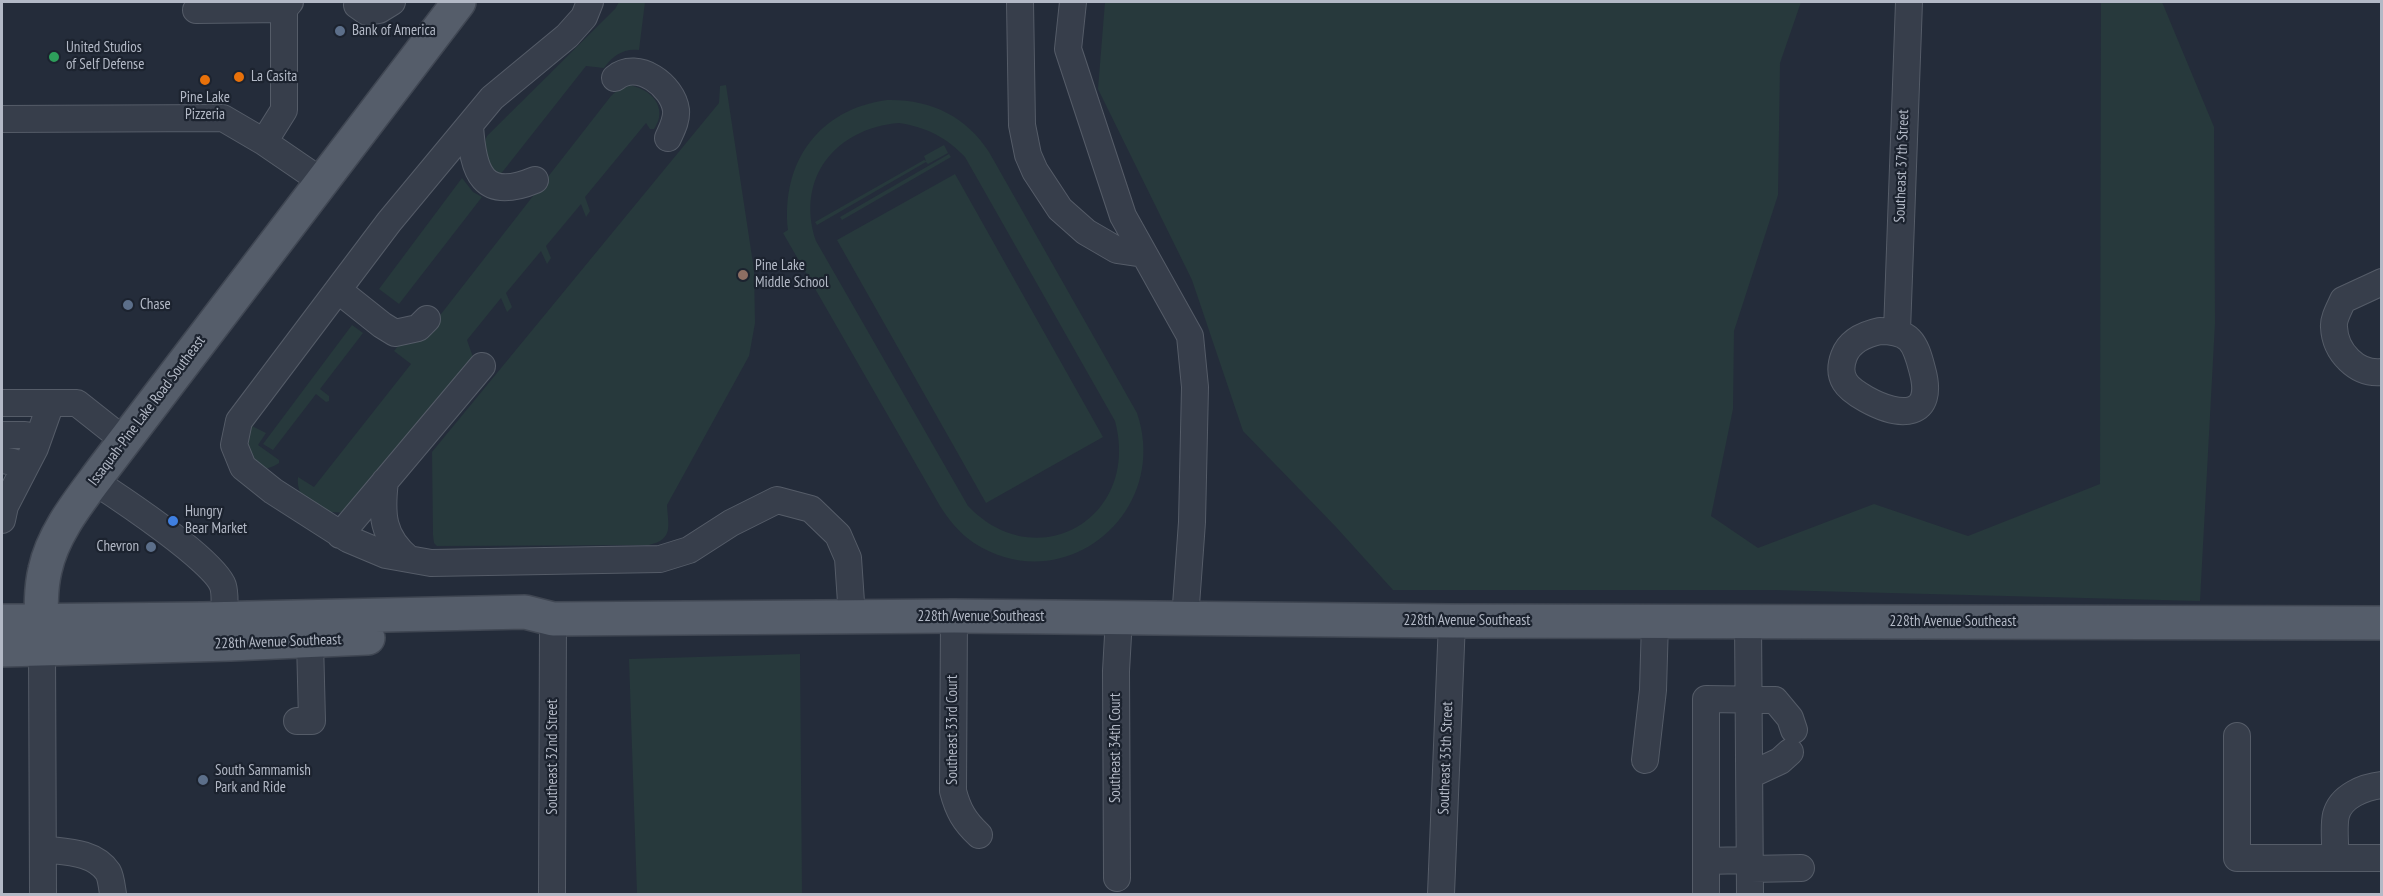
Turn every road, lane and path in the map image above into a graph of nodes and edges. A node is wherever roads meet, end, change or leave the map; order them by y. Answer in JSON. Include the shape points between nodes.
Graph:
{"nodes":[{"id":1,"x":459,"y":2,"type":"edge"},
{"id":2,"x":590,"y":2,"type":"edge"},
{"id":3,"x":1020,"y":2,"type":"edge"},
{"id":4,"x":1073,"y":2,"type":"edge"},
{"id":5,"x":1909,"y":2,"type":"edge"},
{"id":6,"x":287,"y":5,"type":"edge"},
{"id":7,"x":195,"y":10,"type":"dead end"},
{"id":8,"x":615,"y":78,"type":"dead end"},
{"id":9,"x":2,"y":119,"type":"edge"},
{"id":10,"x":470,"y":126,"type":"junction"},
{"id":11,"x":668,"y":138,"type":"dead end"},
{"id":12,"x":264,"y":142,"type":"junction"},
{"id":13,"x":535,"y":180,"type":"dead end"},
{"id":14,"x":321,"y":181,"type":"junction"},
{"id":15,"x":1144,"y":254,"type":"junction"},
{"id":16,"x":2382,"y":282,"type":"edge"},
{"id":17,"x":338,"y":290,"type":"junction"},
{"id":18,"x":427,"y":319,"type":"dead end"},
{"id":19,"x":1897,"y":331,"type":"dead end"},
{"id":20,"x":482,"y":366,"type":"dead end"},
{"id":21,"x":2382,"y":372,"type":"edge"},
{"id":22,"x":2,"y":403,"type":"edge"},
{"id":23,"x":51,"y":403,"type":"junction"},
{"id":24,"x":2,"y":435,"type":"edge"},
{"id":25,"x":125,"y":441,"type":"junction"},
{"id":26,"x":2,"y":443,"type":"edge"},
{"id":27,"x":2,"y":452,"type":"edge"},
{"id":28,"x":25,"y":456,"type":"edge"},
{"id":29,"x":94,"y":481,"type":"junction"},
{"id":30,"x":385,"y":481,"type":"junction"},
{"id":31,"x":2,"y":520,"type":"edge"},
{"id":32,"x":340,"y":534,"type":"junction"},
{"id":33,"x":409,"y":559,"type":"junction"},
{"id":34,"x":954,"y":616,"type":"junction"},
{"id":35,"x":852,"y":617,"type":"junction"},
{"id":36,"x":1119,"y":618,"type":"junction"},
{"id":37,"x":224,"y":619,"type":"junction"},
{"id":38,"x":553,"y":619,"type":"junction"},
{"id":39,"x":1185,"y":619,"type":"junction"},
{"id":40,"x":2,"y":621,"type":"edge"},
{"id":41,"x":1452,"y":621,"type":"junction"},
{"id":42,"x":1655,"y":622,"type":"junction"},
{"id":43,"x":1748,"y":622,"type":"junction"},
{"id":44,"x":2382,"y":623,"type":"edge"},
{"id":45,"x":42,"y":635,"type":"junction"},
{"id":46,"x":310,"y":640,"type":"junction"},
{"id":47,"x":2,"y":650,"type":"edge"},
{"id":48,"x":1749,"y":699,"type":"junction"},
{"id":49,"x":297,"y":721,"type":"dead end"},
{"id":50,"x":2237,"y":736,"type":"dead end"},
{"id":51,"x":1645,"y":760,"type":"dead end"},
{"id":52,"x":1750,"y":775,"type":"junction"},
{"id":53,"x":2382,"y":785,"type":"edge"},
{"id":54,"x":979,"y":835,"type":"dead end"},
{"id":55,"x":43,"y":849,"type":"junction"},
{"id":56,"x":2336,"y":858,"type":"junction"},
{"id":57,"x":2382,"y":858,"type":"edge"},
{"id":58,"x":1706,"y":861,"type":"junction"},
{"id":59,"x":1749,"y":864,"type":"junction"},
{"id":60,"x":1802,"y":868,"type":"dead end"},
{"id":61,"x":1117,"y":878,"type":"dead end"},
{"id":62,"x":43,"y":894,"type":"edge"},
{"id":63,"x":113,"y":894,"type":"edge"},
{"id":64,"x":552,"y":894,"type":"edge"},
{"id":65,"x":1441,"y":894,"type":"edge"},
{"id":66,"x":1707,"y":894,"type":"edge"},
{"id":67,"x":1750,"y":894,"type":"edge"}],
"edges":[{"from":1,"to":14,"type":"main road","name":"Issaquah-Pine Lake Road Southeast"},
{"from":2,"to":10,"type":"street","via":[[584,17],[567,36],[492,99]]},
{"from":3,"to":15,"type":"street","via":[[1022,125],[1035,171],[1060,208],[1086,232],[1117,250]]},
{"from":4,"to":15,"type":"street","via":[[1068,49],[1123,216]]},
{"from":5,"to":19,"type":"street","name":"Southeast 37th Street"},
{"from":6,"to":7,"type":"street"},
{"from":6,"to":12,"type":"street","via":[[284,110]]},
{"from":8,"to":11,"type":"street","via":[[635,70],[648,74],[671,96],[676,110]]},
{"from":9,"to":12,"type":"street","via":[[223,118]]},
{"from":10,"to":13,"type":"street","via":[[476,168],[486,182],[504,188]]},
{"from":10,"to":17,"type":"street"},
{"from":12,"to":14,"type":"street"},
{"from":14,"to":25,"type":"main road","name":"Issaquah-Pine Lake Road Southeast"},
{"from":15,"to":39,"type":"street","via":[[1190,336],[1194,432]]},
{"from":16,"to":21,"type":"street","via":[[2343,300],[2334,326],[2341,350],[2357,367],[2370,373]]},
{"from":17,"to":18,"type":"street","via":[[395,333],[418,328]]},
{"from":17,"to":32,"type":"street","via":[[239,422],[234,445],[243,467]]},
{"from":20,"to":30,"type":"street"},
{"from":22,"to":23,"type":"street"},
{"from":23,"to":25,"type":"street","via":[[77,403]]},
{"from":23,"to":28,"type":"street"},
{"from":24,"to":28,"type":"street","via":[[25,435]]},
{"from":25,"to":29,"type":"main road","name":"Issaquah-Pine Lake Road Southeast"},
{"from":26,"to":28,"type":"street","via":[[27,446]]},
{"from":27,"to":28,"type":"street"},
{"from":28,"to":31,"type":"street"},
{"from":29,"to":37,"type":"street","via":[[209,566],[223,586]]},
{"from":29,"to":45,"type":"main road","name":"Issaquah-Pine Lake Road Southeast","via":[[67,520],[48,560],[43,584]]},
{"from":30,"to":32,"type":"street"},
{"from":30,"to":33,"type":"street","via":[[385,529],[396,548]]},
{"from":32,"to":33,"type":"street","via":[[386,555]]},
{"from":33,"to":35,"type":"street","via":[[431,563],[660,559],[689,550],[731,522],[777,500],[811,509],[837,535],[848,558]]},
{"from":34,"to":35,"type":"main road","name":"228th Avenue Southeast"},
{"from":34,"to":36,"type":"main road","name":"228th Avenue Southeast"},
{"from":34,"to":54,"type":"street","name":"Southeast 33rd Court","via":[[953,791],[962,816]]},
{"from":35,"to":38,"type":"main road","name":"228th Avenue Southeast"},
{"from":36,"to":39,"type":"main road","name":"228th Avenue Southeast"},
{"from":36,"to":61,"type":"street","name":"Southeast 34th Court"},
{"from":37,"to":38,"type":"main road","name":"228th Avenue Southeast","via":[[525,612]]},
{"from":37,"to":45,"type":"main road","name":"228th Avenue Southeast"},
{"from":38,"to":46,"type":"main road","name":"228th Avenue Southeast","via":[[529,630]]},
{"from":38,"to":64,"type":"street","name":"Southeast 32nd Street"},
{"from":39,"to":41,"type":"main road","name":"228th Avenue Southeast"},
{"from":40,"to":45,"type":"main road","name":"228th Avenue Southeast"},
{"from":41,"to":42,"type":"main road","name":"228th Avenue Southeast"},
{"from":41,"to":65,"type":"street","name":"Southeast 35th Street"},
{"from":42,"to":43,"type":"main road","name":"228th Avenue Southeast"},
{"from":42,"to":51,"type":"street"},
{"from":43,"to":44,"type":"main road","name":"228th Avenue Southeast"},
{"from":43,"to":48,"type":"street"},
{"from":45,"to":46,"type":"main road","name":"228th Avenue Southeast"},
{"from":45,"to":47,"type":"main road","name":"228th Avenue Southeast"},
{"from":45,"to":55,"type":"street","name":"Issaquah-Pine Lake Road Southeast"},
{"from":46,"to":49,"type":"street","via":[[312,721]]},
{"from":48,"to":52,"type":"street"},
{"from":48,"to":52,"type":"street","via":[[1775,700],[1790,718],[1792,741],[1780,761]]},
{"from":48,"to":58,"type":"street","via":[[1706,699]]},
{"from":50,"to":56,"type":"street","via":[[2237,858]]},
{"from":52,"to":59,"type":"street"},
{"from":53,"to":56,"type":"street","via":[[2360,790],[2336,814]]},
{"from":55,"to":62,"type":"street","name":"Issaquah-Pine Lake Road Southeast"},
{"from":55,"to":63,"type":"street","via":[[94,859],[109,872]]},
{"from":56,"to":57,"type":"street"},
{"from":58,"to":59,"type":"street"},
{"from":58,"to":66,"type":"street"},
{"from":59,"to":60,"type":"street"},
{"from":59,"to":67,"type":"street"}]}
